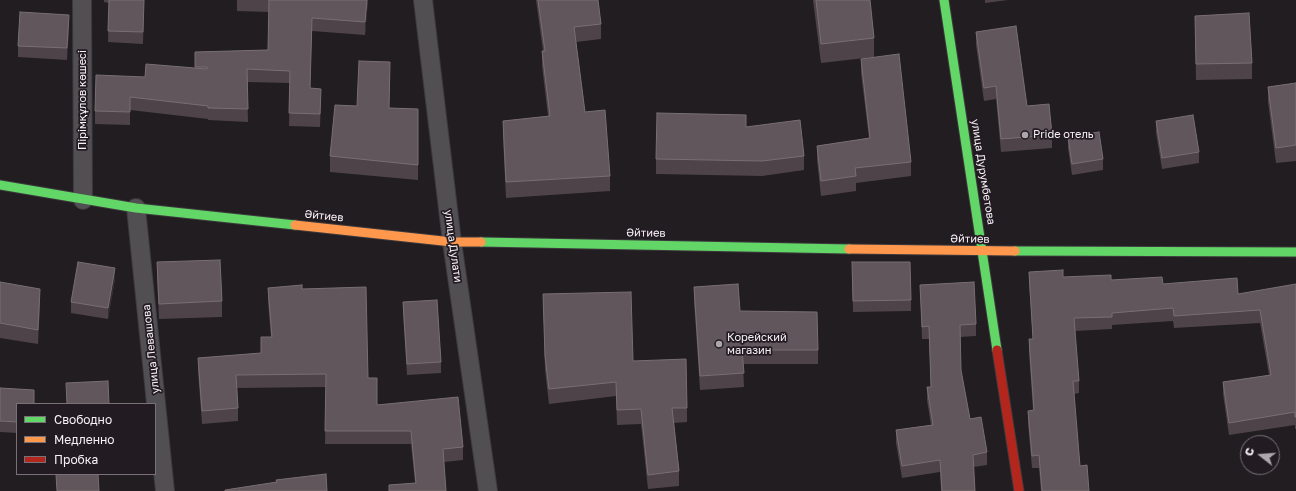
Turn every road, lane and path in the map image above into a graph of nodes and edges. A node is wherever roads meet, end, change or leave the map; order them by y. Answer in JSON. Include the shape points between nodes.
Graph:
{"nodes":[{"id":1,"x":82,"y":0,"type":"edge"},
{"id":2,"x":423,"y":0,"type":"edge"},
{"id":3,"x":944,"y":0,"type":"edge"},
{"id":4,"x":0,"y":185,"type":"edge"},
{"id":5,"x":83,"y":200,"type":"junction"},
{"id":6,"x":136,"y":208,"type":"junction"},
{"id":7,"x":452,"y":242,"type":"junction"},
{"id":8,"x":983,"y":252,"type":"junction"},
{"id":9,"x":1296,"y":252,"type":"edge"},
{"id":10,"x":156,"y":403,"type":"edge"},
{"id":11,"x":156,"y":403,"type":"edge"},
{"id":12,"x":165,"y":491,"type":"edge"},
{"id":13,"x":488,"y":491,"type":"edge"},
{"id":14,"x":1019,"y":491,"type":"edge"}],
"edges":[{"from":1,"to":5,"type":"street","name":"Пірімқұлов көшесі"},
{"from":2,"to":7,"type":"street","name":"улица Дулати"},
{"from":3,"to":8,"type":"street","name":"улица Дурумбетова"},
{"from":4,"to":5,"type":"street","name":"Әйтиев"},
{"from":5,"to":6,"type":"street","name":"Әйтиев"},
{"from":6,"to":7,"type":"street","name":"Әйтиев"},
{"from":6,"to":10,"type":"street","name":"улица Левашова"},
{"from":7,"to":8,"type":"street","name":"Әйтиев"},
{"from":7,"to":13,"type":"street","name":"улица Дулати"},
{"from":8,"to":9,"type":"street","name":"Әйтиев"},
{"from":8,"to":14,"type":"street","name":"улица Дурумбетова"},
{"from":11,"to":12,"type":"street","name":"улица Левашова"}]}
